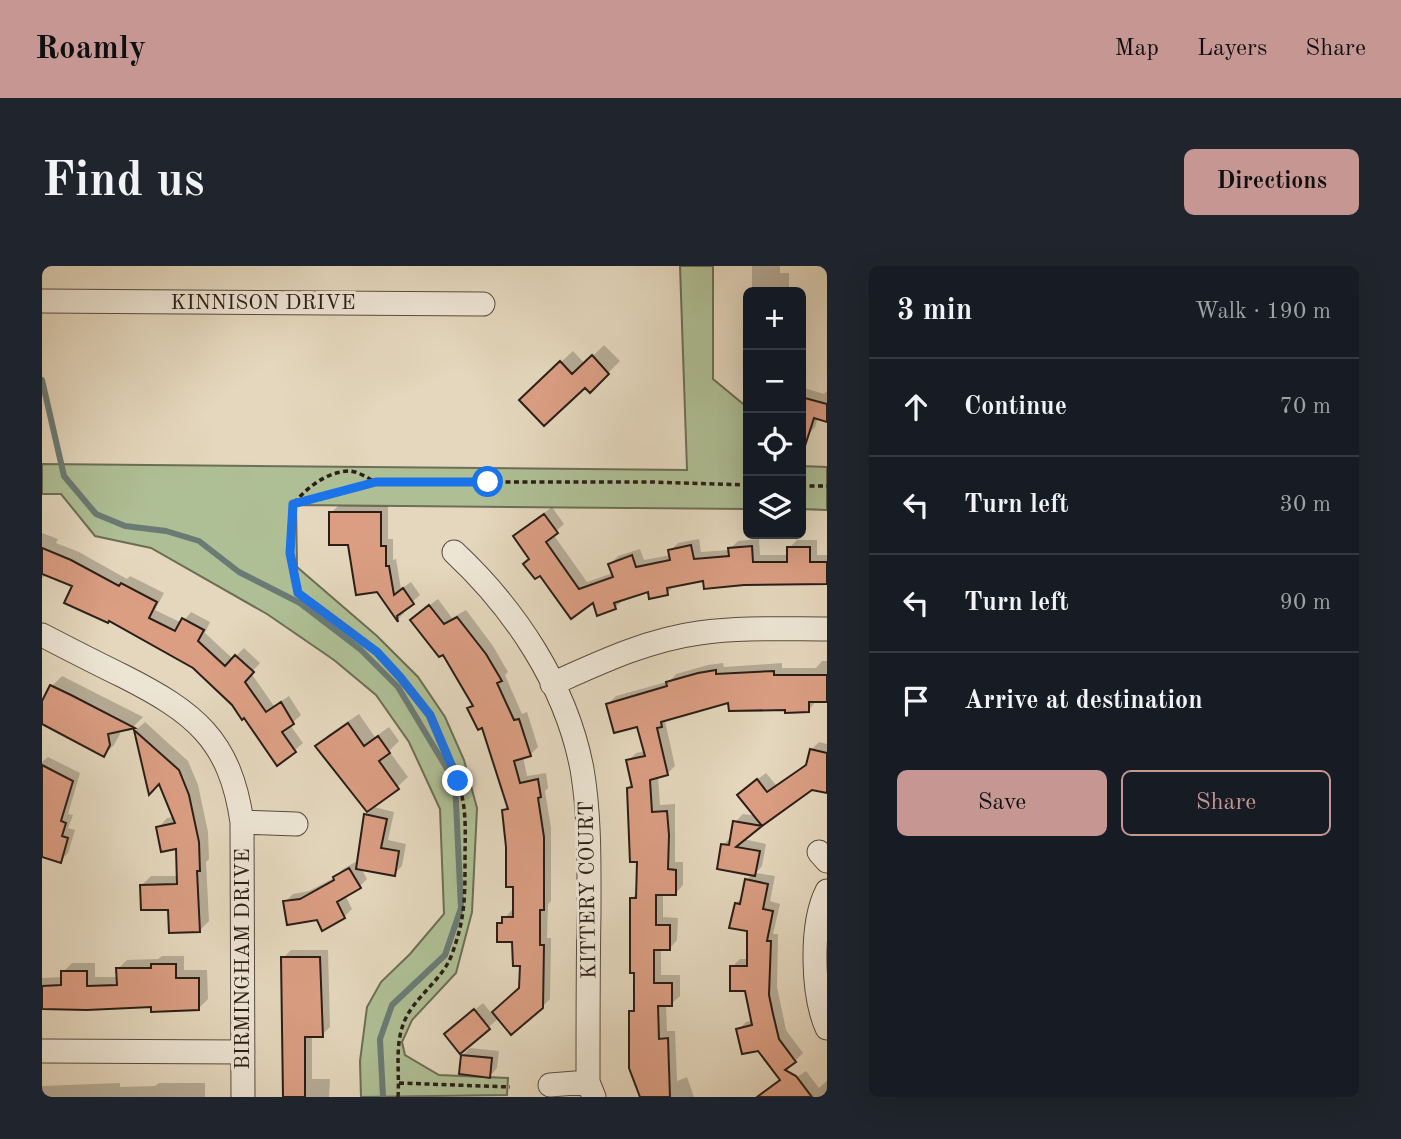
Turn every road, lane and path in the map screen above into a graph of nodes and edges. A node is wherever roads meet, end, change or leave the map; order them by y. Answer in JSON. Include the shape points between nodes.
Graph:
{"nodes":[{"id":1,"x":42,"y":301,"type":"edge"},
{"id":2,"x":483,"y":304,"type":"dead end"},
{"id":3,"x":376,"y":482,"type":"junction"},
{"id":4,"x":743,"y":485,"type":"edge"},
{"id":5,"x":806,"y":486,"type":"edge"},
{"id":6,"x":827,"y":486,"type":"edge"},
{"id":7,"x":293,"y":504,"type":"junction"},
{"id":8,"x":454,"y":552,"type":"dead end"},
{"id":9,"x":827,"y":629,"type":"edge"},
{"id":10,"x":42,"y":635,"type":"edge"},
{"id":11,"x":552,"y":684,"type":"junction"},
{"id":12,"x":242,"y":822,"type":"junction"},
{"id":13,"x":296,"y":824,"type":"dead end"},
{"id":14,"x":827,"y":891,"type":"edge"},
{"id":15,"x":827,"y":1028,"type":"edge"},
{"id":16,"x":42,"y":1051,"type":"edge"},
{"id":17,"x":243,"y":1052,"type":"junction"},
{"id":18,"x":399,"y":1083,"type":"junction"},
{"id":19,"x":550,"y":1085,"type":"dead end"},
{"id":20,"x":510,"y":1087,"type":"dead end"},
{"id":21,"x":591,"y":1090,"type":"edge"},
{"id":22,"x":243,"y":1097,"type":"edge"},
{"id":23,"x":398,"y":1097,"type":"edge"}],
"edges":[{"from":1,"to":2,"type":"street","name":"KINNISON DRIVE"},
{"from":3,"to":4,"type":"path"},
{"from":3,"to":7,"type":"path"},
{"from":3,"to":7,"type":"path","via":[[345,472],[309,487]]},
{"from":5,"to":6,"type":"path"},
{"from":7,"to":18,"type":"path","via":[[290,553],[298,593],[377,652],[430,715],[464,806],[463,919],[450,958],[408,1015],[397,1046]]},
{"from":8,"to":11,"type":"street","name":"KITTERY COURT","via":[[521,628]]},
{"from":9,"to":11,"type":"street","via":[[697,634],[612,657]]},
{"from":10,"to":12,"type":"street","name":"BIRMINGHAM DRIVE","via":[[165,698],[193,719],[229,769]]},
{"from":11,"to":21,"type":"street","name":"KITTERY COURT","via":[[581,766],[588,811]]},
{"from":12,"to":13,"type":"street","name":"BIRMINGHAM DRIVE"},
{"from":12,"to":17,"type":"street","name":"BIRMINGHAM DRIVE"},
{"from":14,"to":15,"type":"street","via":[[817,921],[816,944],[816,995]]},
{"from":16,"to":17,"type":"street"},
{"from":17,"to":22,"type":"street","name":"BIRMINGHAM DRIVE"},
{"from":18,"to":20,"type":"path"},
{"from":18,"to":23,"type":"path"},
{"from":19,"to":21,"type":"street"}]}
